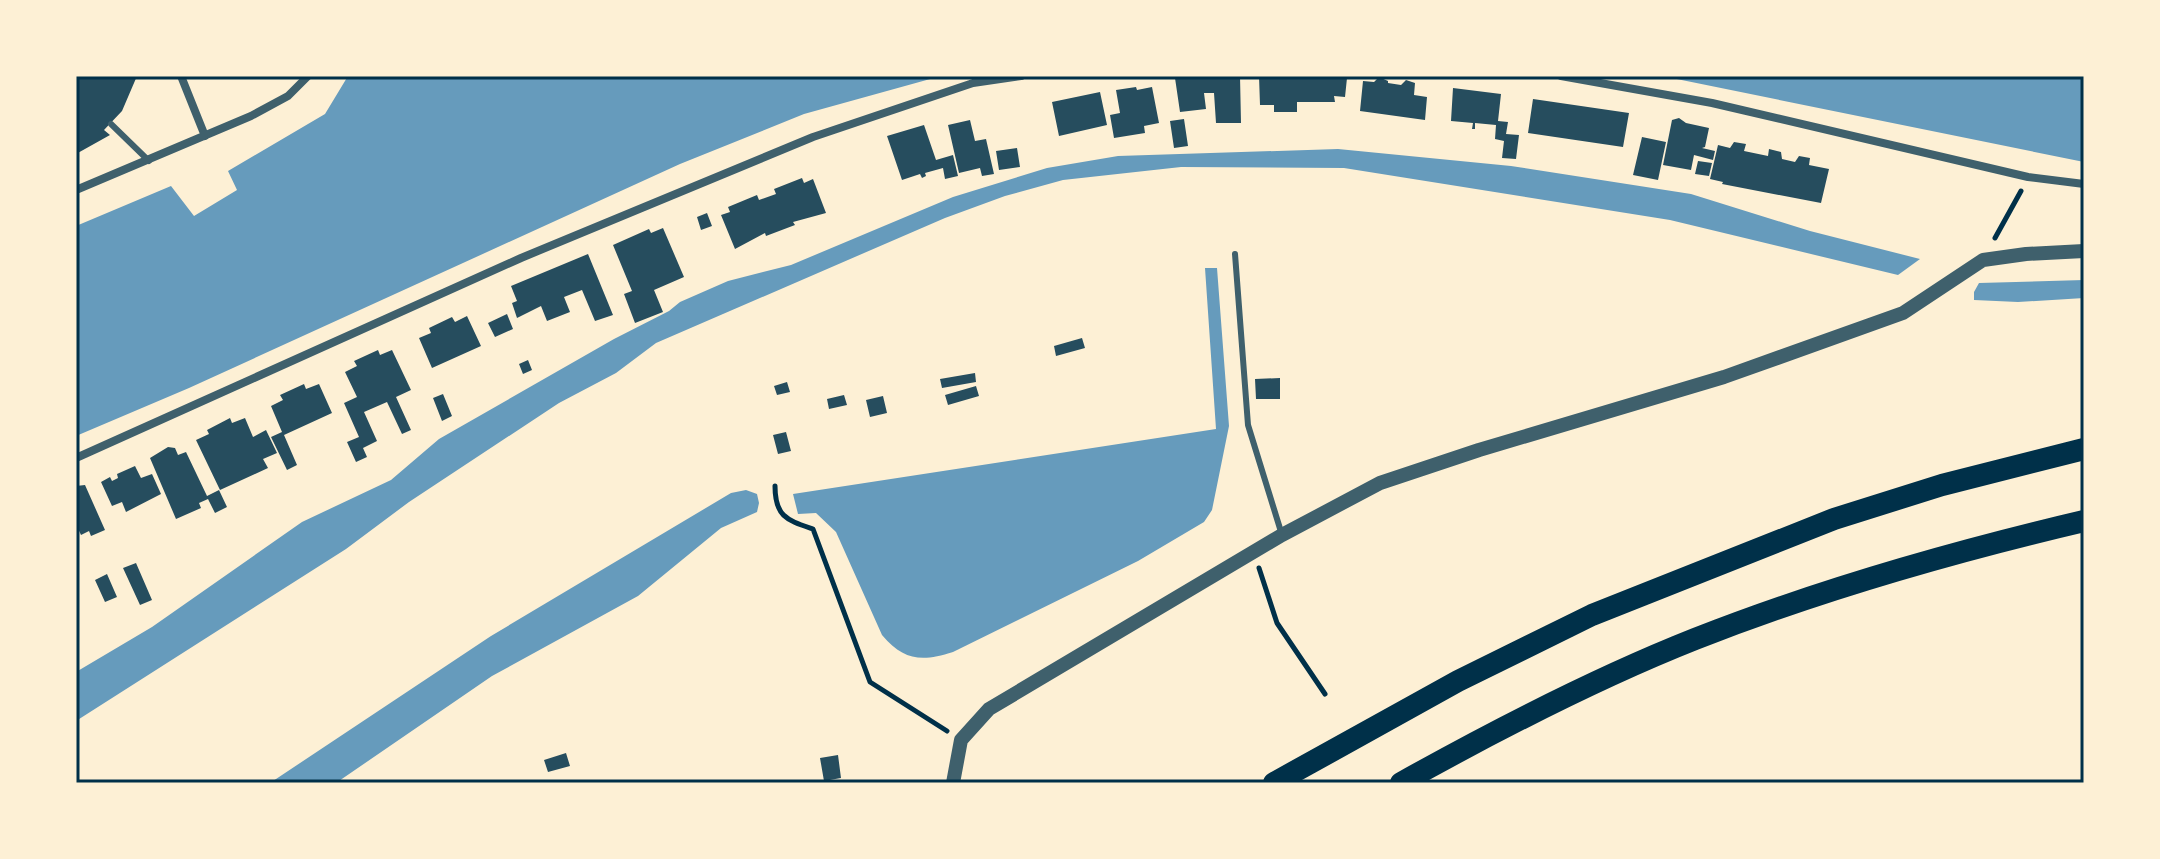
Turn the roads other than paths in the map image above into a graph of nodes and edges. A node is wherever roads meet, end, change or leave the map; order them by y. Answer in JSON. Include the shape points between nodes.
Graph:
{"nodes":[{"id":1,"x":181,"y":76,"type":"edge"},
{"id":2,"x":308,"y":76,"type":"edge"},
{"id":3,"x":1021,"y":76,"type":"edge"},
{"id":4,"x":1561,"y":76,"type":"edge"},
{"id":5,"x":111,"y":124,"type":"dead end"},
{"id":6,"x":205,"y":136,"type":"junction"},
{"id":7,"x":149,"y":161,"type":"junction"},
{"id":8,"x":2084,"y":184,"type":"edge"},
{"id":9,"x":76,"y":190,"type":"edge"},
{"id":10,"x":2084,"y":251,"type":"edge"},
{"id":11,"x":1235,"y":254,"type":"dead end"},
{"id":12,"x":2084,"y":449,"type":"edge"},
{"id":13,"x":76,"y":458,"type":"edge"},
{"id":14,"x":2084,"y":521,"type":"edge"},
{"id":15,"x":1282,"y":535,"type":"junction"},
{"id":16,"x":953,"y":783,"type":"edge"},
{"id":17,"x":1274,"y":783,"type":"edge"},
{"id":18,"x":1401,"y":783,"type":"edge"}],
"edges":[{"from":1,"to":6,"type":"street"},
{"from":2,"to":6,"type":"street","via":[[288,96]]},
{"from":3,"to":13,"type":"street","via":[[973,83],[813,137],[521,258]]},
{"from":4,"to":8,"type":"street","via":[[1712,103],[2028,177]]},
{"from":5,"to":7,"type":"lane"},
{"from":6,"to":7,"type":"street"},
{"from":7,"to":9,"type":"street"},
{"from":10,"to":15,"type":"street","via":[[1983,260],[1903,313],[1724,377],[1380,483]]},
{"from":11,"to":15,"type":"lane","via":[[1248,425]]},
{"from":12,"to":17,"type":"highway","via":[[1834,519],[1592,615],[1458,681]]},
{"from":14,"to":18,"type":"highway","via":[[1905,567],[1693,640],[1492,732]]},
{"from":15,"to":16,"type":"street","via":[[989,709],[961,740]]}]}
